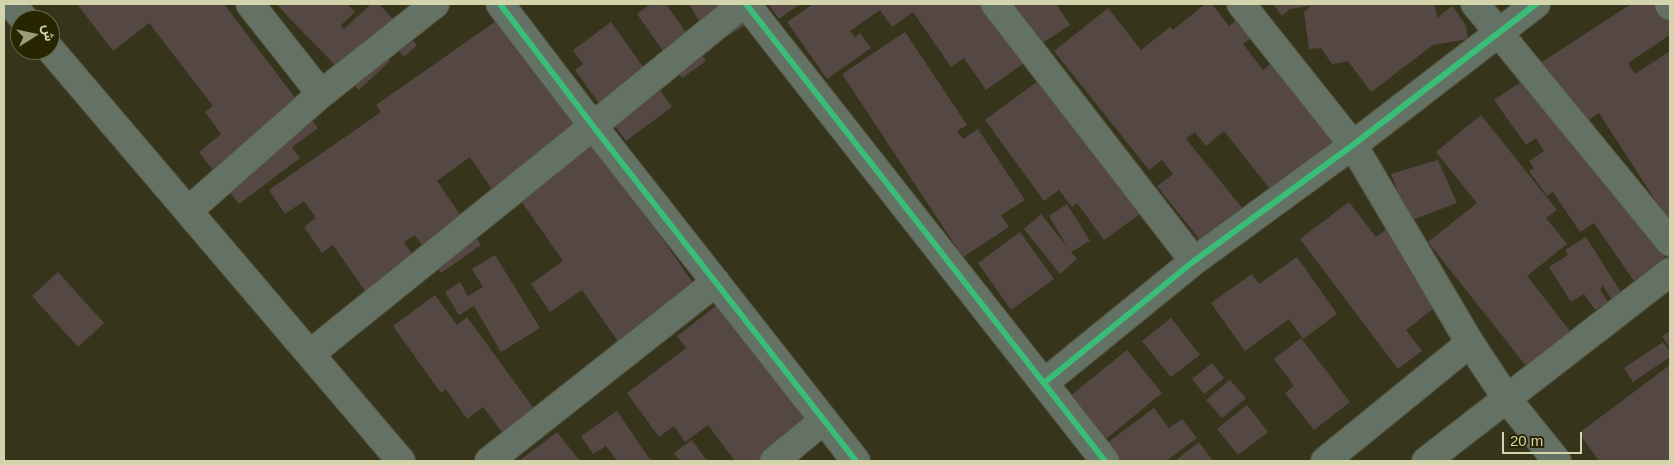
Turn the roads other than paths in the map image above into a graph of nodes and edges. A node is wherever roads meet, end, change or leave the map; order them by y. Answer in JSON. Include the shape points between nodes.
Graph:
{"nodes":[{"id":1,"x":250,"y":4,"type":"edge"},
{"id":2,"x":435,"y":4,"type":"edge"},
{"id":3,"x":500,"y":4,"type":"edge"},
{"id":4,"x":745,"y":4,"type":"edge"},
{"id":5,"x":994,"y":4,"type":"edge"},
{"id":6,"x":1241,"y":4,"type":"edge"},
{"id":7,"x":1475,"y":4,"type":"edge"},
{"id":8,"x":1536,"y":4,"type":"edge"},
{"id":9,"x":1498,"y":32,"type":"junction"},
{"id":10,"x":59,"y":60,"type":"edge"},
{"id":11,"x":321,"y":94,"type":"junction"},
{"id":12,"x":594,"y":126,"type":"junction"},
{"id":13,"x":1353,"y":145,"type":"junction"},
{"id":14,"x":188,"y":211,"type":"junction"},
{"id":15,"x":1670,"y":242,"type":"edge"},
{"id":16,"x":1194,"y":260,"type":"junction"},
{"id":17,"x":1670,"y":272,"type":"edge"},
{"id":18,"x":716,"y":282,"type":"junction"},
{"id":19,"x":1470,"y":343,"type":"junction"},
{"id":20,"x":310,"y":354,"type":"junction"},
{"id":21,"x":1044,"y":384,"type":"junction"},
{"id":22,"x":1507,"y":399,"type":"junction"},
{"id":23,"x":824,"y":420,"type":"junction"},
{"id":24,"x":401,"y":461,"type":"edge"},
{"id":25,"x":489,"y":461,"type":"edge"},
{"id":26,"x":774,"y":461,"type":"edge"},
{"id":27,"x":856,"y":461,"type":"edge"},
{"id":28,"x":1106,"y":461,"type":"edge"},
{"id":29,"x":1324,"y":461,"type":"edge"},
{"id":30,"x":1426,"y":461,"type":"edge"},
{"id":31,"x":1557,"y":461,"type":"edge"}],
"edges":[{"from":1,"to":11,"type":"street"},
{"from":2,"to":11,"type":"street"},
{"from":3,"to":12,"type":"street"},
{"from":4,"to":12,"type":"street"},
{"from":4,"to":21,"type":"street"},
{"from":5,"to":16,"type":"street"},
{"from":6,"to":13,"type":"street"},
{"from":7,"to":9,"type":"street"},
{"from":8,"to":9,"type":"street"},
{"from":9,"to":13,"type":"street"},
{"from":9,"to":15,"type":"street"},
{"from":10,"to":14,"type":"street"},
{"from":11,"to":14,"type":"street"},
{"from":12,"to":18,"type":"street"},
{"from":12,"to":20,"type":"street"},
{"from":13,"to":16,"type":"street"},
{"from":13,"to":19,"type":"street"},
{"from":14,"to":20,"type":"street"},
{"from":16,"to":21,"type":"street"},
{"from":17,"to":22,"type":"street"},
{"from":18,"to":23,"type":"street"},
{"from":18,"to":25,"type":"street"},
{"from":19,"to":22,"type":"street"},
{"from":19,"to":29,"type":"street"},
{"from":20,"to":24,"type":"street"},
{"from":21,"to":28,"type":"street"},
{"from":22,"to":30,"type":"street"},
{"from":22,"to":31,"type":"street"},
{"from":23,"to":26,"type":"street"},
{"from":23,"to":27,"type":"street"}]}
